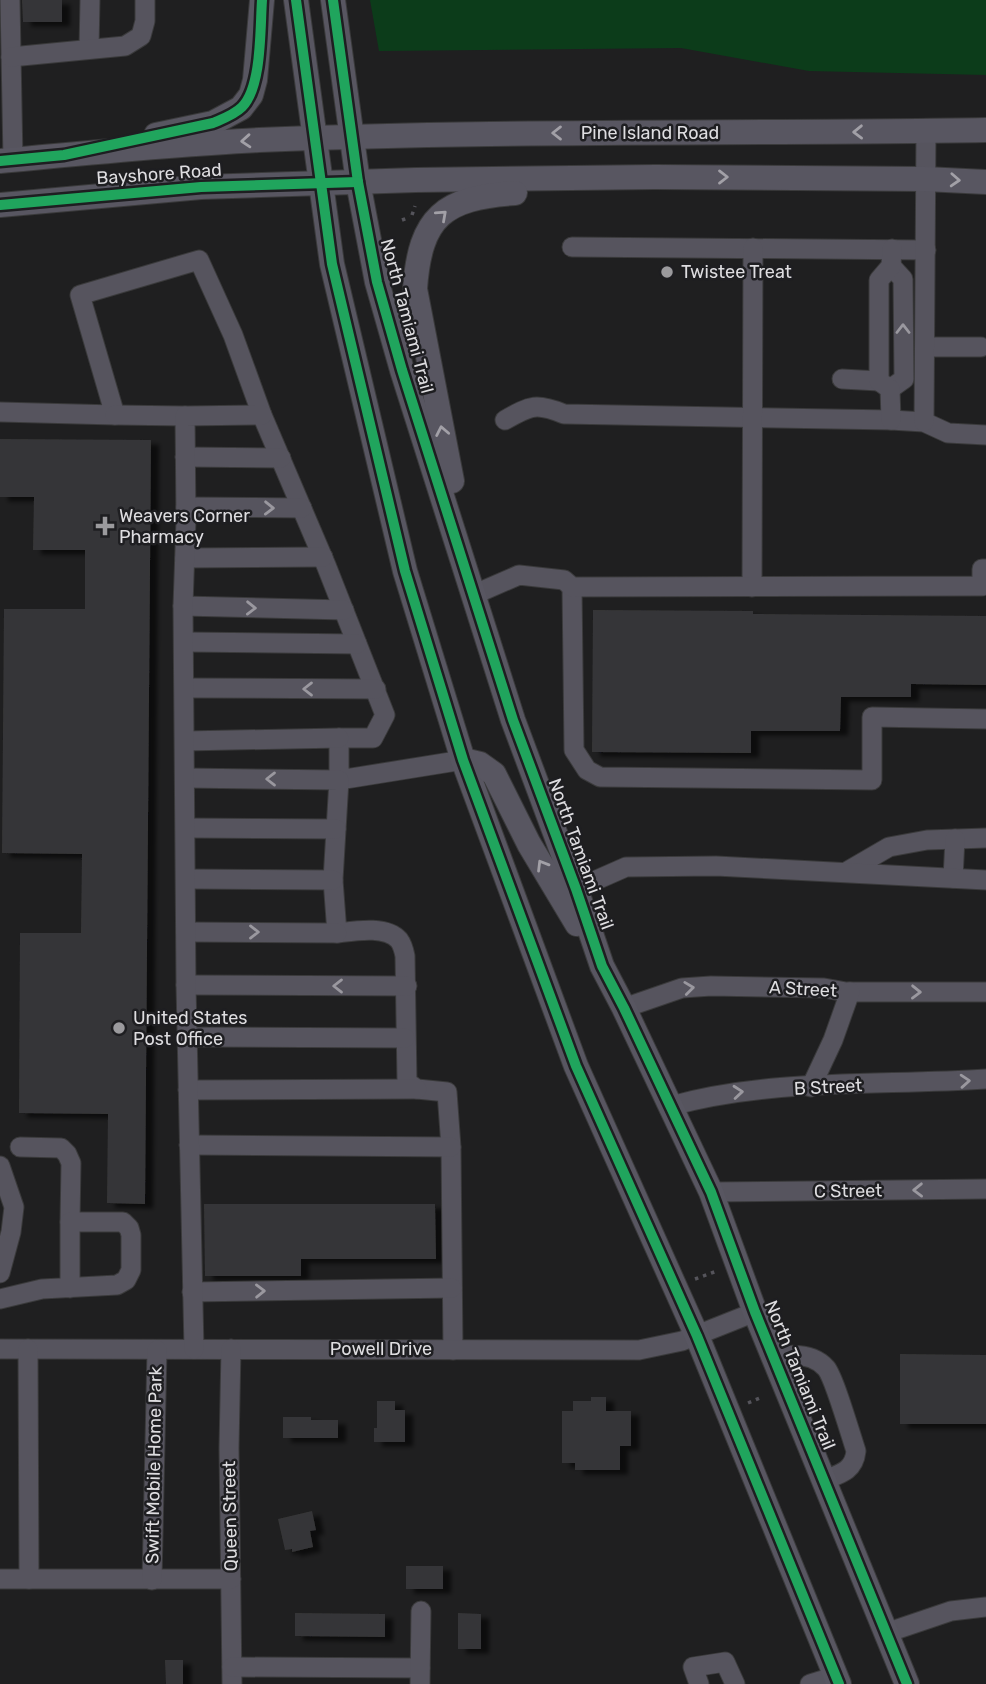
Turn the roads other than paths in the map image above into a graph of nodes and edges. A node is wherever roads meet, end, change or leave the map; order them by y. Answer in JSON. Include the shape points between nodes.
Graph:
{"nodes":[{"id":1,"x":9,"y":0,"type":"edge"},
{"id":2,"x":90,"y":0,"type":"edge"},
{"id":3,"x":145,"y":0,"type":"edge"},
{"id":4,"x":262,"y":0,"type":"edge"},
{"id":5,"x":296,"y":0,"type":"edge"},
{"id":6,"x":333,"y":0,"type":"edge"},
{"id":7,"x":89,"y":49,"type":"junction"},
{"id":8,"x":11,"y":57,"type":"junction"},
{"id":9,"x":986,"y":130,"type":"edge"},
{"id":10,"x":926,"y":131,"type":"junction"},
{"id":11,"x":352,"y":137,"type":"junction"},
{"id":12,"x":314,"y":139,"type":"junction"},
{"id":13,"x":64,"y":155,"type":"junction"},
{"id":14,"x":6,"y":160,"type":"edge"},
{"id":15,"x":655,"y":177,"type":"junction"},
{"id":16,"x":925,"y":179,"type":"junction"},
{"id":17,"x":358,"y":182,"type":"junction"},
{"id":18,"x":986,"y":182,"type":"edge"},
{"id":19,"x":321,"y":183,"type":"junction"},
{"id":20,"x":0,"y":205,"type":"edge"},
{"id":21,"x":572,"y":247,"type":"dead end"},
{"id":22,"x":753,"y":248,"type":"junction"},
{"id":23,"x":926,"y":250,"type":"junction"},
{"id":24,"x":892,"y":258,"type":"junction"},
{"id":25,"x":925,"y":347,"type":"junction"},
{"id":26,"x":981,"y":347,"type":"dead end"},
{"id":27,"x":842,"y":379,"type":"dead end"},
{"id":28,"x":885,"y":385,"type":"junction"},
{"id":29,"x":0,"y":412,"type":"edge"},
{"id":30,"x":115,"y":415,"type":"junction"},
{"id":31,"x":262,"y":415,"type":"junction"},
{"id":32,"x":185,"y":416,"type":"junction"},
{"id":33,"x":751,"y":417,"type":"junction"},
{"id":34,"x":891,"y":419,"type":"junction"},
{"id":35,"x":505,"y":420,"type":"dead end"},
{"id":36,"x":924,"y":422,"type":"junction"},
{"id":37,"x":986,"y":435,"type":"edge"},
{"id":38,"x":185,"y":457,"type":"junction"},
{"id":39,"x":281,"y":458,"type":"junction"},
{"id":40,"x":186,"y":507,"type":"junction"},
{"id":41,"x":302,"y":508,"type":"junction"},
{"id":42,"x":323,"y":557,"type":"junction"},
{"id":43,"x":185,"y":558,"type":"junction"},
{"id":44,"x":986,"y":569,"type":"edge"},
{"id":45,"x":572,"y":587,"type":"junction"},
{"id":46,"x":752,"y":587,"type":"junction"},
{"id":47,"x":474,"y":595,"type":"junction"},
{"id":48,"x":183,"y":607,"type":"junction"},
{"id":49,"x":344,"y":610,"type":"junction"},
{"id":50,"x":184,"y":642,"type":"junction"},
{"id":51,"x":357,"y":644,"type":"junction"},
{"id":52,"x":185,"y":688,"type":"junction"},
{"id":53,"x":376,"y":689,"type":"junction"},
{"id":54,"x":986,"y":719,"type":"edge"},
{"id":55,"x":339,"y":738,"type":"junction"},
{"id":56,"x":185,"y":741,"type":"junction"},
{"id":57,"x":463,"y":760,"type":"junction"},
{"id":58,"x":186,"y":778,"type":"junction"},
{"id":59,"x":339,"y":780,"type":"junction"},
{"id":60,"x":186,"y":828,"type":"junction"},
{"id":61,"x":336,"y":829,"type":"junction"},
{"id":62,"x":986,"y":838,"type":"edge"},
{"id":63,"x":955,"y":839,"type":"junction"},
{"id":64,"x":846,"y":872,"type":"junction"},
{"id":65,"x":953,"y":878,"type":"junction"},
{"id":66,"x":186,"y":879,"type":"junction"},
{"id":67,"x":333,"y":880,"type":"junction"},
{"id":68,"x":986,"y":880,"type":"edge"},
{"id":69,"x":576,"y":889,"type":"junction"},
{"id":70,"x":186,"y":932,"type":"junction"},
{"id":71,"x":337,"y":933,"type":"junction"},
{"id":72,"x":602,"y":966,"type":"junction"},
{"id":73,"x":186,"y":985,"type":"junction"},
{"id":74,"x":407,"y":986,"type":"junction"},
{"id":75,"x":850,"y":992,"type":"junction"},
{"id":76,"x":986,"y":992,"type":"edge"},
{"id":77,"x":624,"y":1008,"type":"junction"},
{"id":78,"x":187,"y":1037,"type":"junction"},
{"id":79,"x":405,"y":1038,"type":"junction"},
{"id":80,"x":986,"y":1079,"type":"edge"},
{"id":81,"x":811,"y":1087,"type":"junction"},
{"id":82,"x":417,"y":1089,"type":"junction"},
{"id":83,"x":188,"y":1090,"type":"junction"},
{"id":84,"x":671,"y":1106,"type":"junction"},
{"id":85,"x":189,"y":1145,"type":"junction"},
{"id":86,"x":20,"y":1147,"type":"dead end"},
{"id":87,"x":450,"y":1147,"type":"junction"},
{"id":88,"x":0,"y":1166,"type":"edge"},
{"id":89,"x":986,"y":1189,"type":"edge"},
{"id":90,"x":711,"y":1192,"type":"junction"},
{"id":91,"x":70,"y":1222,"type":"junction"},
{"id":92,"x":0,"y":1273,"type":"edge"},
{"id":93,"x":70,"y":1287,"type":"junction"},
{"id":94,"x":452,"y":1289,"type":"junction"},
{"id":95,"x":192,"y":1292,"type":"junction"},
{"id":96,"x":0,"y":1299,"type":"edge"},
{"id":97,"x":755,"y":1312,"type":"junction"},
{"id":98,"x":696,"y":1336,"type":"junction"},
{"id":99,"x":1,"y":1345,"type":"edge"},
{"id":100,"x":29,"y":1349,"type":"junction"},
{"id":101,"x":194,"y":1349,"type":"junction"},
{"id":102,"x":231,"y":1349,"type":"junction"},
{"id":103,"x":157,"y":1350,"type":"junction"},
{"id":104,"x":453,"y":1350,"type":"junction"},
{"id":105,"x":774,"y":1357,"type":"junction"},
{"id":106,"x":824,"y":1480,"type":"junction"},
{"id":107,"x":0,"y":1579,"type":"edge"},
{"id":108,"x":29,"y":1579,"type":"junction"},
{"id":109,"x":231,"y":1579,"type":"junction"},
{"id":110,"x":152,"y":1580,"type":"junction"},
{"id":111,"x":986,"y":1607,"type":"edge"},
{"id":112,"x":421,"y":1611,"type":"dead end"},
{"id":113,"x":886,"y":1633,"type":"junction"},
{"id":114,"x":232,"y":1676,"type":"edge"},
{"id":115,"x":420,"y":1676,"type":"edge"},
{"id":116,"x":837,"y":1680,"type":"edge"},
{"id":117,"x":699,"y":1684,"type":"edge"},
{"id":118,"x":735,"y":1684,"type":"edge"},
{"id":119,"x":810,"y":1684,"type":"edge"},
{"id":120,"x":907,"y":1684,"type":"edge"}],
"edges":[{"from":1,"to":8,"type":"street"},
{"from":2,"to":7,"type":"street"},
{"from":3,"to":7,"type":"street","via":[[141,36],[125,46]]},
{"from":4,"to":13,"type":"main road","via":[[255,80],[241,108],[213,123]]},
{"from":5,"to":12,"type":"main road"},
{"from":6,"to":11,"type":"main road","name":"North Tamiami Trail"},
{"from":7,"to":8,"type":"street"},
{"from":8,"to":14,"type":"street"},
{"from":9,"to":10,"type":"main road","name":"Pine Island Road"},
{"from":10,"to":11,"type":"main road","name":"Pine Island Road","one_way":true},
{"from":10,"to":16,"type":"street"},
{"from":11,"to":12,"type":"main road","name":"Pine Island Road"},
{"from":11,"to":17,"type":"main road","name":"North Tamiami Trail"},
{"from":12,"to":13,"type":"main road","name":"Bayshore Road","one_way":true},
{"from":12,"to":19,"type":"main road"},
{"from":13,"to":14,"type":"main road","name":"Bayshore Road"},
{"from":15,"to":16,"type":"main road","one_way":true},
{"from":15,"to":17,"type":"main road"},
{"from":47,"to":15,"type":"main road","one_way":true,"via":[[415,289],[417,259],[426,233],[445,209],[487,195],[561,191]]},
{"from":16,"to":18,"type":"main road","one_way":true},
{"from":16,"to":23,"type":"street"},
{"from":17,"to":19,"type":"main road"},
{"from":17,"to":47,"type":"main road","name":"North Tamiami Trail","via":[[402,370]]},
{"from":19,"to":20,"type":"main road","name":"Bayshore Road","via":[[201,187]]},
{"from":19,"to":57,"type":"main road","via":[[332,264],[405,571]]},
{"from":21,"to":22,"type":"street"},
{"from":22,"to":24,"type":"street"},
{"from":22,"to":33,"type":"street"},
{"from":23,"to":24,"type":"street"},
{"from":23,"to":25,"type":"street"},
{"from":24,"to":28,"type":"street","via":[[903,279],[904,379]]},
{"from":25,"to":26,"type":"street"},
{"from":25,"to":36,"type":"street"},
{"from":27,"to":28,"type":"street"},
{"from":28,"to":34,"type":"street"},
{"from":29,"to":30,"type":"street"},
{"from":30,"to":31,"type":"street","via":[[80,295],[199,260]]},
{"from":30,"to":32,"type":"street"},
{"from":31,"to":32,"type":"street"},
{"from":31,"to":39,"type":"street"},
{"from":32,"to":38,"type":"street"},
{"from":33,"to":34,"type":"street"},
{"from":33,"to":35,"type":"street","via":[[565,414],[544,406],[523,409]]},
{"from":33,"to":46,"type":"street"},
{"from":34,"to":36,"type":"street"},
{"from":36,"to":37,"type":"street","via":[[948,433]]},
{"from":38,"to":39,"type":"street"},
{"from":38,"to":40,"type":"street"},
{"from":39,"to":41,"type":"street"},
{"from":40,"to":41,"type":"street","one_way":true},
{"from":40,"to":43,"type":"street"},
{"from":41,"to":42,"type":"street"},
{"from":42,"to":43,"type":"street"},
{"from":42,"to":49,"type":"street"},
{"from":43,"to":48,"type":"street"},
{"from":44,"to":46,"type":"street","via":[[982,569],[982,586]]},
{"from":45,"to":46,"type":"street"},
{"from":45,"to":47,"type":"street","via":[[564,580],[519,575]]},
{"from":45,"to":54,"type":"street","via":[[574,750],[587,770],[600,778],[872,780],[872,717]]},
{"from":47,"to":69,"type":"main road","name":"North Tamiami Trail","via":[[513,720]]},
{"from":48,"to":49,"type":"street","one_way":true},
{"from":48,"to":50,"type":"street"},
{"from":49,"to":51,"type":"street"},
{"from":50,"to":51,"type":"street"},
{"from":50,"to":52,"type":"street"},
{"from":51,"to":53,"type":"street"},
{"from":53,"to":52,"type":"street","one_way":true},
{"from":52,"to":56,"type":"street"},
{"from":53,"to":55,"type":"street","via":[[385,715],[373,738]]},
{"from":55,"to":56,"type":"street"},
{"from":55,"to":59,"type":"street"},
{"from":56,"to":58,"type":"street"},
{"from":57,"to":59,"type":"street"},
{"from":72,"to":57,"type":"main road","one_way":true,"via":[[529,844],[494,774]]},
{"from":57,"to":98,"type":"main road","via":[[576,1066]]},
{"from":59,"to":58,"type":"street","one_way":true},
{"from":58,"to":60,"type":"street"},
{"from":59,"to":61,"type":"street"},
{"from":60,"to":61,"type":"street"},
{"from":60,"to":66,"type":"street"},
{"from":61,"to":67,"type":"street"},
{"from":62,"to":63,"type":"street"},
{"from":63,"to":64,"type":"street","via":[[889,847]]},
{"from":63,"to":65,"type":"street"},
{"from":64,"to":65,"type":"street"},
{"from":64,"to":69,"type":"street","via":[[626,867]]},
{"from":65,"to":68,"type":"street"},
{"from":66,"to":67,"type":"street"},
{"from":66,"to":70,"type":"street"},
{"from":67,"to":71,"type":"street"},
{"from":69,"to":72,"type":"main road","name":"North Tamiami Trail"},
{"from":70,"to":71,"type":"street","one_way":true},
{"from":70,"to":73,"type":"street"},
{"from":71,"to":74,"type":"street","via":[[388,932],[400,941]]},
{"from":72,"to":77,"type":"main road","name":"North Tamiami Trail"},
{"from":74,"to":73,"type":"street","one_way":true},
{"from":73,"to":78,"type":"street"},
{"from":74,"to":79,"type":"street"},
{"from":75,"to":76,"type":"street","name":"A Street","one_way":true},
{"from":77,"to":75,"type":"street","name":"A Street","one_way":true,"via":[[682,988]]},
{"from":75,"to":81,"type":"street"},
{"from":77,"to":84,"type":"main road","name":"North Tamiami Trail"},
{"from":78,"to":79,"type":"street"},
{"from":78,"to":83,"type":"street"},
{"from":79,"to":82,"type":"street","via":[[407,1082]]},
{"from":81,"to":80,"type":"street","name":"B Street","one_way":true},
{"from":84,"to":81,"type":"street","name":"B Street","one_way":true,"via":[[730,1093]]},
{"from":82,"to":83,"type":"street"},
{"from":82,"to":87,"type":"street","via":[[447,1092]]},
{"from":83,"to":85,"type":"street"},
{"from":84,"to":90,"type":"main road","name":"North Tamiami Trail"},
{"from":85,"to":87,"type":"street"},
{"from":85,"to":95,"type":"street"},
{"from":86,"to":91,"type":"street","via":[[61,1148],[67,1154],[71,1163]]},
{"from":87,"to":94,"type":"street"},
{"from":88,"to":92,"type":"street","via":[[14,1207]]},
{"from":89,"to":90,"type":"street","name":"C Street","one_way":true},
{"from":90,"to":97,"type":"main road","name":"North Tamiami Trail"},
{"from":91,"to":93,"type":"street"},
{"from":91,"to":93,"type":"street","via":[[123,1222],[131,1235],[131,1270],[117,1285]]},
{"from":93,"to":96,"type":"street"},
{"from":95,"to":94,"type":"street","one_way":true},
{"from":94,"to":104,"type":"street"},
{"from":95,"to":101,"type":"street"},
{"from":97,"to":98,"type":"street","name":"Powell Drive"},
{"from":97,"to":105,"type":"main road","name":"North Tamiami Trail"},
{"from":98,"to":104,"type":"street","name":"Powell Drive","via":[[639,1350]]},
{"from":98,"to":116,"type":"main road"},
{"from":99,"to":100,"type":"street","name":"Powell Drive"},
{"from":100,"to":103,"type":"street","name":"Powell Drive"},
{"from":100,"to":108,"type":"street"},
{"from":101,"to":102,"type":"street","name":"Powell Drive"},
{"from":101,"to":103,"type":"street","name":"Powell Drive"},
{"from":102,"to":104,"type":"street","name":"Powell Drive"},
{"from":102,"to":109,"type":"street","name":"Queen Street"},
{"from":103,"to":110,"type":"street","name":"Swift Mobile Home Park"},
{"from":105,"to":106,"type":"main road","name":"North Tamiami Trail"},
{"from":105,"to":106,"type":"street","via":[[799,1355],[827,1368],[856,1451],[846,1472]]},
{"from":106,"to":113,"type":"main road","name":"North Tamiami Trail"},
{"from":107,"to":108,"type":"street","name":"Swift Mobile Home Park"},
{"from":108,"to":110,"type":"street","name":"Swift Mobile Home Park"},
{"from":109,"to":110,"type":"street","name":"Swift Mobile Home Park"},
{"from":109,"to":114,"type":"street","name":"Queen Street"},
{"from":111,"to":113,"type":"street","via":[[951,1611]]},
{"from":112,"to":115,"type":"street"},
{"from":113,"to":120,"type":"main road","name":"North Tamiami Trail"},
{"from":114,"to":115,"type":"street"},
{"from":116,"to":119,"type":"street"},
{"from":117,"to":118,"type":"street","via":[[692,1667],[725,1662]]}]}
